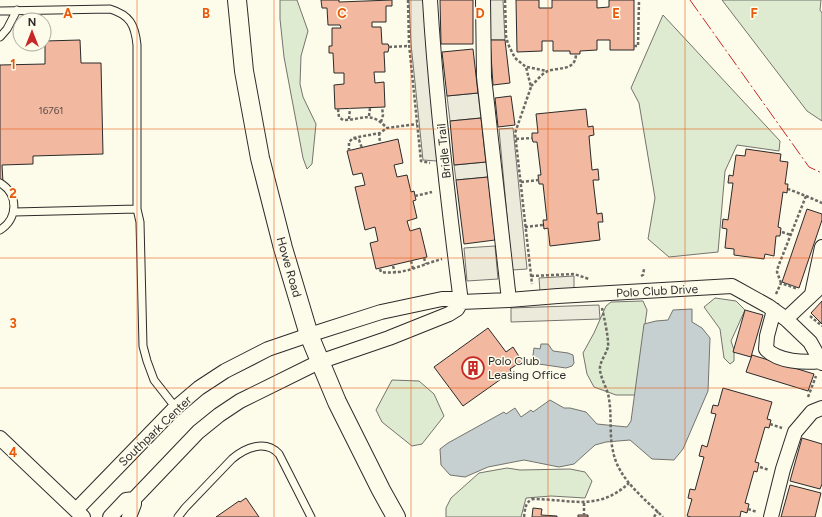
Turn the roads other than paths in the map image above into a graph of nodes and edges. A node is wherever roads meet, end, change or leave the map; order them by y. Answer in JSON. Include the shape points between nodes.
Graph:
{"nodes":[{"id":1,"x":237,"y":0,"type":"edge"},
{"id":2,"x":430,"y":0,"type":"edge"},
{"id":3,"x":483,"y":0,"type":"edge"},
{"id":4,"x":17,"y":10,"type":"junction"},
{"id":5,"x":0,"y":11,"type":"edge"},
{"id":6,"x":0,"y":37,"type":"edge"},
{"id":7,"x":0,"y":183,"type":"edge"},
{"id":8,"x":137,"y":209,"type":"junction"},
{"id":9,"x":14,"y":212,"type":"junction"},
{"id":10,"x":0,"y":230,"type":"edge"},
{"id":11,"x":822,"y":247,"type":"edge"},
{"id":12,"x":817,"y":290,"type":"edge"},
{"id":13,"x":509,"y":300,"type":"junction"},
{"id":14,"x":461,"y":302,"type":"junction"},
{"id":15,"x":771,"y":308,"type":"junction"},
{"id":16,"x":786,"y":319,"type":"junction"},
{"id":17,"x":309,"y":335,"type":"junction"},
{"id":18,"x":319,"y":362,"type":"junction"},
{"id":19,"x":821,"y":362,"type":"edge"},
{"id":20,"x":176,"y":408,"type":"junction"},
{"id":21,"x":822,"y":408,"type":"edge"},
{"id":22,"x":0,"y":438,"type":"edge"},
{"id":23,"x":134,"y":499,"type":"junction"},
{"id":24,"x":80,"y":514,"type":"edge"},
{"id":25,"x":110,"y":517,"type":"edge"},
{"id":26,"x":128,"y":517,"type":"edge"},
{"id":27,"x":178,"y":517,"type":"edge"},
{"id":28,"x":311,"y":517,"type":"edge"},
{"id":29,"x":396,"y":517,"type":"edge"},
{"id":30,"x":771,"y":517,"type":"edge"}],
"edges":[{"from":1,"to":17,"type":"street","name":"Howe Road","via":[[244,71],[260,158]]},
{"from":2,"to":14,"type":"street","name":"Bridle Trail"},
{"from":3,"to":13,"type":"street","via":[[484,77]]},
{"from":4,"to":5,"type":"lane"},
{"from":4,"to":6,"type":"lane"},
{"from":4,"to":8,"type":"lane","via":[[110,9],[124,14],[132,25],[137,45]]},
{"from":7,"to":9,"type":"lane","via":[[7,188],[12,197]]},
{"from":8,"to":9,"type":"lane"},
{"from":8,"to":20,"type":"lane","via":[[140,222],[143,346],[154,380]]},
{"from":9,"to":10,"type":"lane","via":[[10,222]]},
{"from":11,"to":12,"type":"street"},
{"from":12,"to":16,"type":"street"},
{"from":13,"to":14,"type":"street","name":"Polo Club Drive"},
{"from":13,"to":15,"type":"street","name":"Polo Club Drive","via":[[732,286]]},
{"from":14,"to":17,"type":"street","name":"Polo Club Drive","via":[[442,299],[381,312]]},
{"from":14,"to":18,"type":"street","via":[[457,309],[449,314]]},
{"from":15,"to":16,"type":"street","name":"Polo Club Drive"},
{"from":15,"to":19,"type":"street","via":[[766,349],[768,352],[791,360]]},
{"from":16,"to":19,"type":"street","name":"Polo Club Drive","via":[[810,342]]},
{"from":17,"to":18,"type":"street","name":"Howe Road"},
{"from":17,"to":20,"type":"street","name":"Southpark Center","via":[[268,349],[231,368],[203,385]]},
{"from":18,"to":23,"type":"street","via":[[256,392],[219,416],[186,444]]},
{"from":18,"to":29,"type":"street","name":"Howe Road","via":[[353,435]]},
{"from":20,"to":24,"type":"street","name":"Southpark Center"},
{"from":21,"to":30,"type":"street","via":[[812,412],[795,432]]},
{"from":22,"to":24,"type":"street","name":"Southpark Center"},
{"from":23,"to":25,"type":"street","via":[[126,500]]},
{"from":23,"to":26,"type":"street"},
{"from":27,"to":28,"type":"lane","via":[[232,459],[240,452],[255,446],[272,448],[279,454]]}]}
